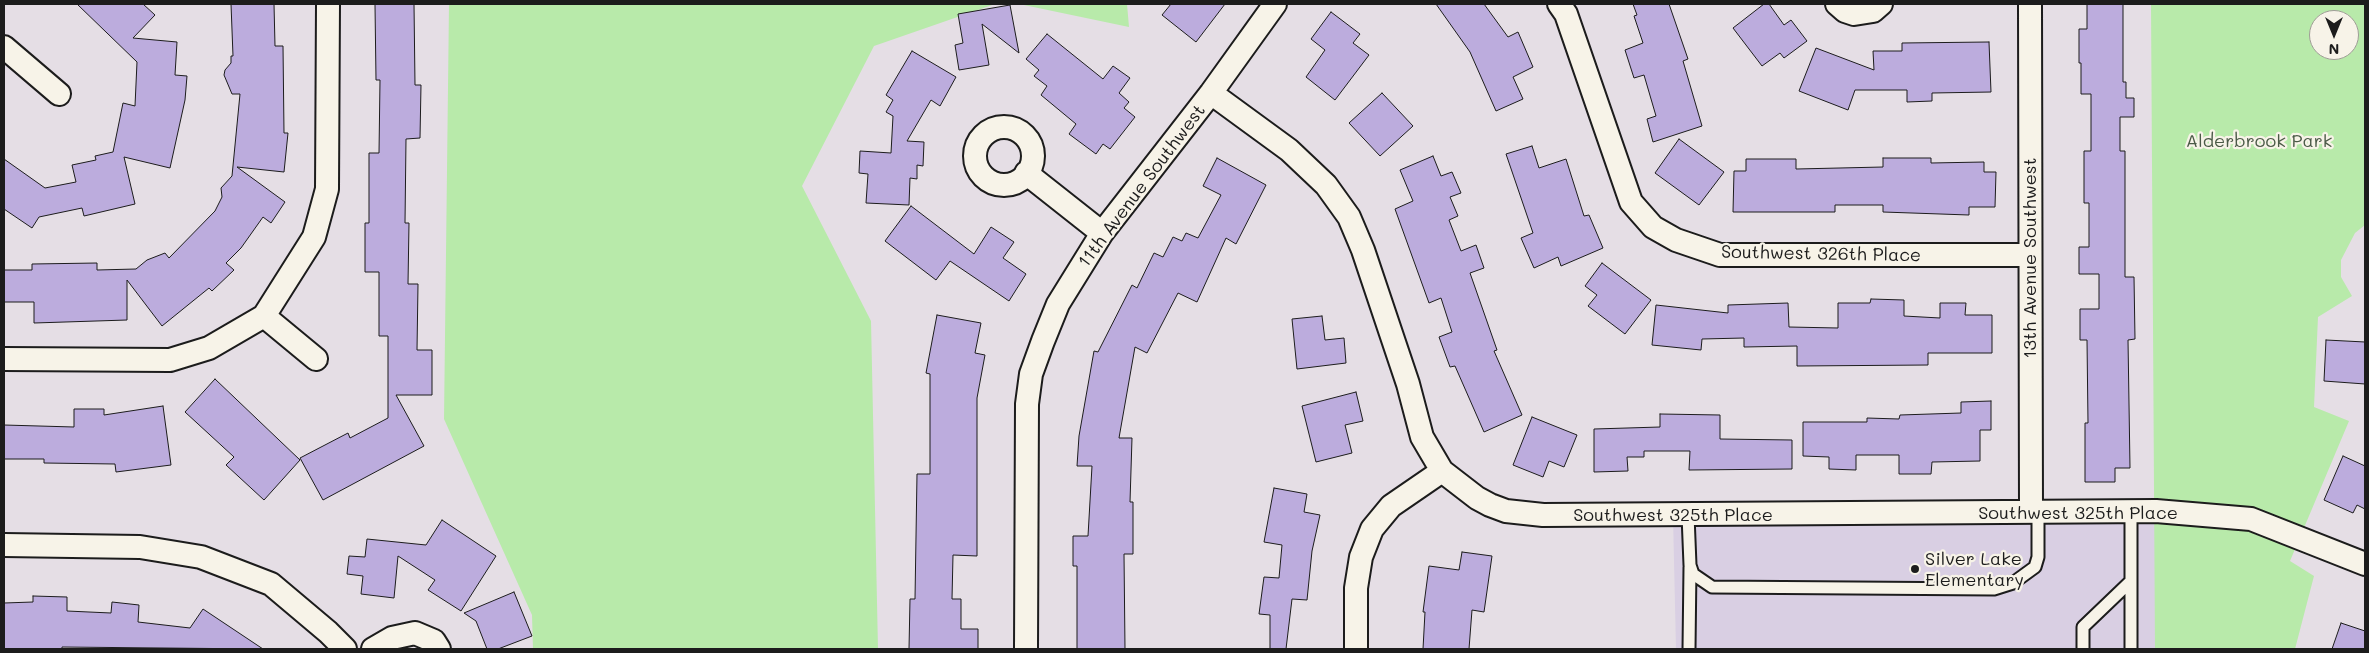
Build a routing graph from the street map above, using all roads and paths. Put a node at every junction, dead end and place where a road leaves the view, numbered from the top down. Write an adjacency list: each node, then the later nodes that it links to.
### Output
1 (328, 4): 13 (street)
2 (1274, 4): 8 (street, 11th Avenue Southwest)
3 (1560, 4): 12 (street, Southwest 326th Place)
4 (1837, 4): 5 (street)
5 (1881, 4)
6 (2030, 4): 12 (street, 13th Avenue Southwest)
7 (4, 47): 9 (street)
8 (1211, 93): 11 (street, 11th Avenue Southwest); 16 (street, Southwest 325th Place)
9 (59, 94)
10 (1026, 173): 11 (street)
11 (1102, 233): 27 (street, 11th Avenue Southwest)
12 (2029, 255): 18 (street, 13th Avenue Southwest)
13 (264, 316): 14 (street); 15 (street)
14 (4, 359)
15 (316, 359)
16 (1442, 471): 19 (street, Southwest 325th Place); 28 (street)
17 (2131, 511): 18 (street, Southwest 325th Place); 21 (street, Southwest 325th Place); 23 (lane)
18 (2035, 512): 19 (street, Southwest 325th Place); 22 (lane)
19 (1688, 515): 22 (lane)
20 (4, 546): 24 (street)
21 (2365, 564)
22 (1690, 565): 29 (lane)
23 (2131, 581): 30 (lane); 31 (lane)
24 (345, 649)
25 (373, 649): 26 (street)
26 (439, 649)
27 (1026, 649)
28 (1356, 649)
29 (1689, 649)
30 (2083, 649)
31 (2131, 649)

